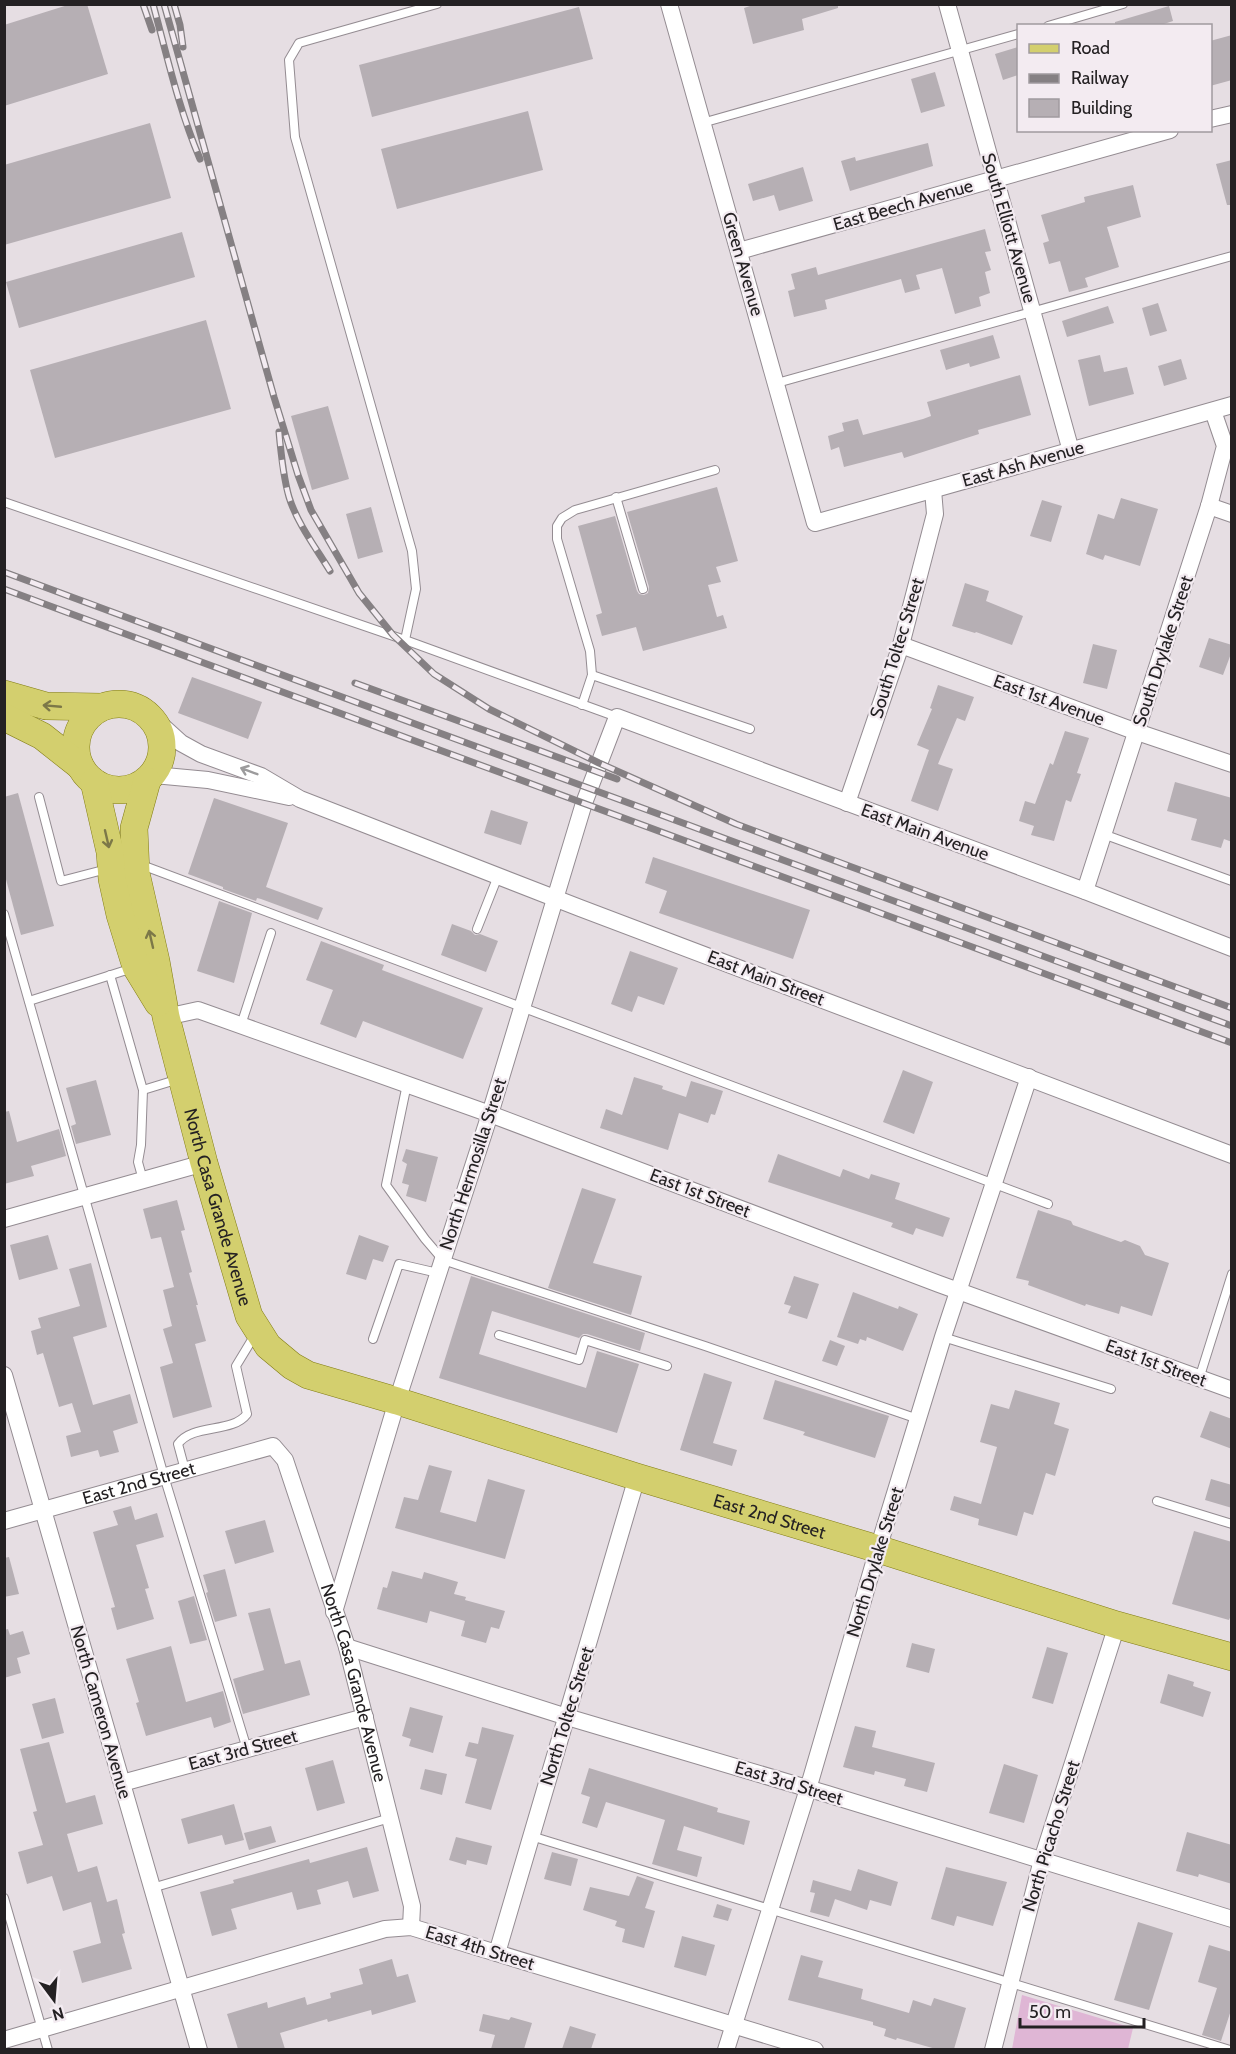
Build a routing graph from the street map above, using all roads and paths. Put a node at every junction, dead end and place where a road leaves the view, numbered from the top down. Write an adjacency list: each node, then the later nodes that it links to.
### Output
1 (436, 4): 28 (lane)
2 (669, 4): 10 (street, Green Avenue)
3 (946, 4): 7 (street, South Elliott Avenue)
4 (1123, 4): 5 (lane)
5 (1055, 24)
6 (1017, 34): 7 (lane)
7 (959, 51): 10 (lane); 12 (street, South Elliott Avenue)
8 (1232, 114): 9 (street)
9 (1212, 119)
10 (702, 123): 13 (street, Green Avenue)
11 (1163, 132): 12 (street, East Beech Avenue)
12 (995, 179): 13 (street, East Beech Avenue); 15 (street, South Elliott Avenue)
13 (739, 251): 16 (street, Green Avenue)
14 (1232, 256): 15 (lane)
15 (1032, 312): 16 (lane); 19 (street, South Elliott Avenue)
16 (777, 383): 26 (street, Green Avenue)
17 (1232, 405): 18 (street, East Ash Avenue)
18 (1213, 411): 19 (street, East Ash Avenue); 24 (street, South Drylake Street)
19 (1071, 451): 21 (street, East Ash Avenue)
20 (715, 470): 22 (lane)
21 (933, 490): 26 (street, East Ash Avenue); 29 (street, South Toltec Street)
22 (616, 497): 27 (lane); 30 (lane)
23 (4, 502): 28 (lane)
24 (1209, 506): 25 (street); 38 (street, South Drylake Street)
25 (1232, 514)
26 (815, 524)
27 (643, 589)
28 (405, 640): 32 (lane)
29 (901, 645): 38 (street, East 1st Avenue); 44 (street, South Toltec Street)
30 (592, 675): 32 (lane); 37 (lane)
31 (4, 694): 33 (main road, one-way to 31)
32 (582, 705): 36 (lane)
33 (102, 707): 34 (main road); 40 (main road)
34 (149, 714): 41 (main road); 43 (street, East Main Street, one-way to 34)
35 (4, 717): 40 (main road)
36 (617, 717): 44 (street, East Main Avenue); 50 (street, North Hermosilla Street)
37 (750, 729)
38 (1137, 732): 39 (street, East 1st Avenue); 45 (street, South Drylake Street)
39 (1232, 764)
40 (87, 774): 41 (main road); 46 (main road, North Casa Grande Avenue, one-way to 46)
41 (150, 778): 43 (street, East Main Street); 46 (main road, North Casa Grande Avenue)
42 (39, 797): 46 (lane)
43 (300, 799): 47 (street, East Main Street)
44 (847, 803): 49 (street, East Main Avenue)
45 (1103, 834): 48 (lane); 49 (street, South Drylake Street)
46 (123, 866): 55 (main road, North Casa Grande Avenue); 58 (lane); 59 (main road, North Casa Grande Avenue, one-way to 46)
47 (498, 876): 50 (street, East Main Street); 52 (lane)
48 (1232, 881)
49 (1085, 891): 54 (street, East Main Avenue)
50 (556, 899): 58 (street, North Hermosilla Street); 61 (street, East Main Street)
51 (4, 914): 57 (lane)
52 (477, 929)
53 (271, 933): 60 (lane)
54 (1232, 948)
55 (136, 967): 56 (lane); 59 (main road, North Casa Grande Avenue)
56 (110, 975): 57 (lane); 64 (lane)
57 (29, 1001): 70 (lane)
58 (522, 1008): 65 (street, North Hermosilla Street); 69 (lane)
59 (166, 1017): 60 (street, East 1st Street); 62 (main road, North Casa Grande Avenue)
60 (241, 1025): 63 (street, East 1st Street)
61 (1029, 1077): 66 (street, East Main Street); 69 (street, North Drylake Street)
62 (182, 1078): 64 (lane); 67 (main road, North Casa Grande Avenue)
63 (407, 1084): 65 (street, East 1st Street); 73 (lane)
64 (143, 1090): 68 (lane)
65 (490, 1114): 73 (street, North Hermosilla Street); 75 (street, East 1st Street)
66 (1232, 1155)
67 (204, 1163): 68 (street); 76 (main road, North Casa Grande Avenue)
68 (143, 1180): 70 (street)
69 (994, 1184): 71 (lane); 75 (street, North Drylake Street)
70 (83, 1196): 72 (street); 90 (lane)
71 (1048, 1204)
72 (4, 1219)
73 (441, 1267): 79 (lane); 86 (street, North Hermosilla Street); 87 (lane)
74 (1232, 1274): 83 (lane)
75 (958, 1291): 78 (street, North Drylake Street); 83 (street, East 1st Street)
76 (258, 1330): 82 (main road, North Casa Grande Avenue); 89 (lane)
77 (499, 1335): 80 (lane)
78 (943, 1337): 84 (lane); 87 (street, North Drylake Street)
79 (373, 1340)
80 (668, 1366)
81 (4, 1375): 93 (street, North Cameron Avenue)
82 (308, 1375): 86 (main road, East 2nd Street)
83 (1199, 1378): 85 (street, East 1st Street)
84 (1111, 1389)
85 (1232, 1390)
86 (397, 1401): 91 (main road, East 2nd Street); 97 (street, North Hermosilla Street)
87 (918, 1419): 96 (street, North Drylake Street)
88 (273, 1446): 89 (street, East 2nd Street); 97 (street, North Casa Grande Avenue)
89 (184, 1470): 90 (street, East 2nd Street)
90 (164, 1476): 93 (street, East 2nd Street); 103 (lane)
91 (637, 1477): 96 (main road, East 2nd Street); 102 (street, North Toltec Street)
92 (1157, 1501): 95 (lane)
93 (43, 1510): 94 (street, East 2nd Street); 104 (street, North Cameron Avenue)
94 (4, 1521)
95 (1232, 1524)
96 (878, 1549): 98 (main road, East 2nd Street); 105 (street, North Drylake Street)
97 (334, 1612): 99 (street, North Casa Grande Avenue)
98 (1117, 1625): 100 (main road, East 2nd Street); 108 (street, North Picacho Street)
99 (347, 1647): 101 (street, North Casa Grande Avenue); 102 (street, East 3rd Street)
100 (1232, 1657)
101 (365, 1717): 103 (street, East 3rd Street); 106 (street, North Casa Grande Avenue)
102 (567, 1717): 105 (street, East 3rd Street); 107 (street, North Toltec Street)
103 (247, 1749): 104 (street, East 3rd Street)
104 (122, 1783): 109 (street, North Cameron Avenue)
105 (808, 1789): 108 (street, East 3rd Street); 111 (street, North Drylake Street)
106 (390, 1818): 109 (lane); 113 (street, North Casa Grande Avenue)
107 (531, 1836): 111 (lane); 114 (street, North Toltec Street)
108 (1042, 1860): 112 (street, East 3rd Street); 115 (street, North Picacho Street)
109 (152, 1888): 116 (street, North Cameron Avenue)
110 (4, 1898): 118 (lane)
111 (770, 1909): 115 (lane); 117 (street, North Drylake Street)
112 (1232, 1919)
113 (411, 1927): 114 (street, East 4th Street); 116 (street, East 4th Street)
114 (496, 1953): 117 (street, East 4th Street)
115 (1010, 1983): 124 (street, North Picacho Street); 125 (lane)
116 (181, 1989): 118 (street, East 4th Street); 121 (street, North Cameron Avenue)
117 (734, 2024): 122 (street, North Drylake Street); 123 (street, East 4th Street)
118 (42, 2029): 119 (street, East 4th Street); 120 (lane)
119 (4, 2040)
120 (48, 2049)
121 (199, 2049)
122 (726, 2049)
123 (815, 2049)
124 (993, 2049)
125 (1230, 2049)

